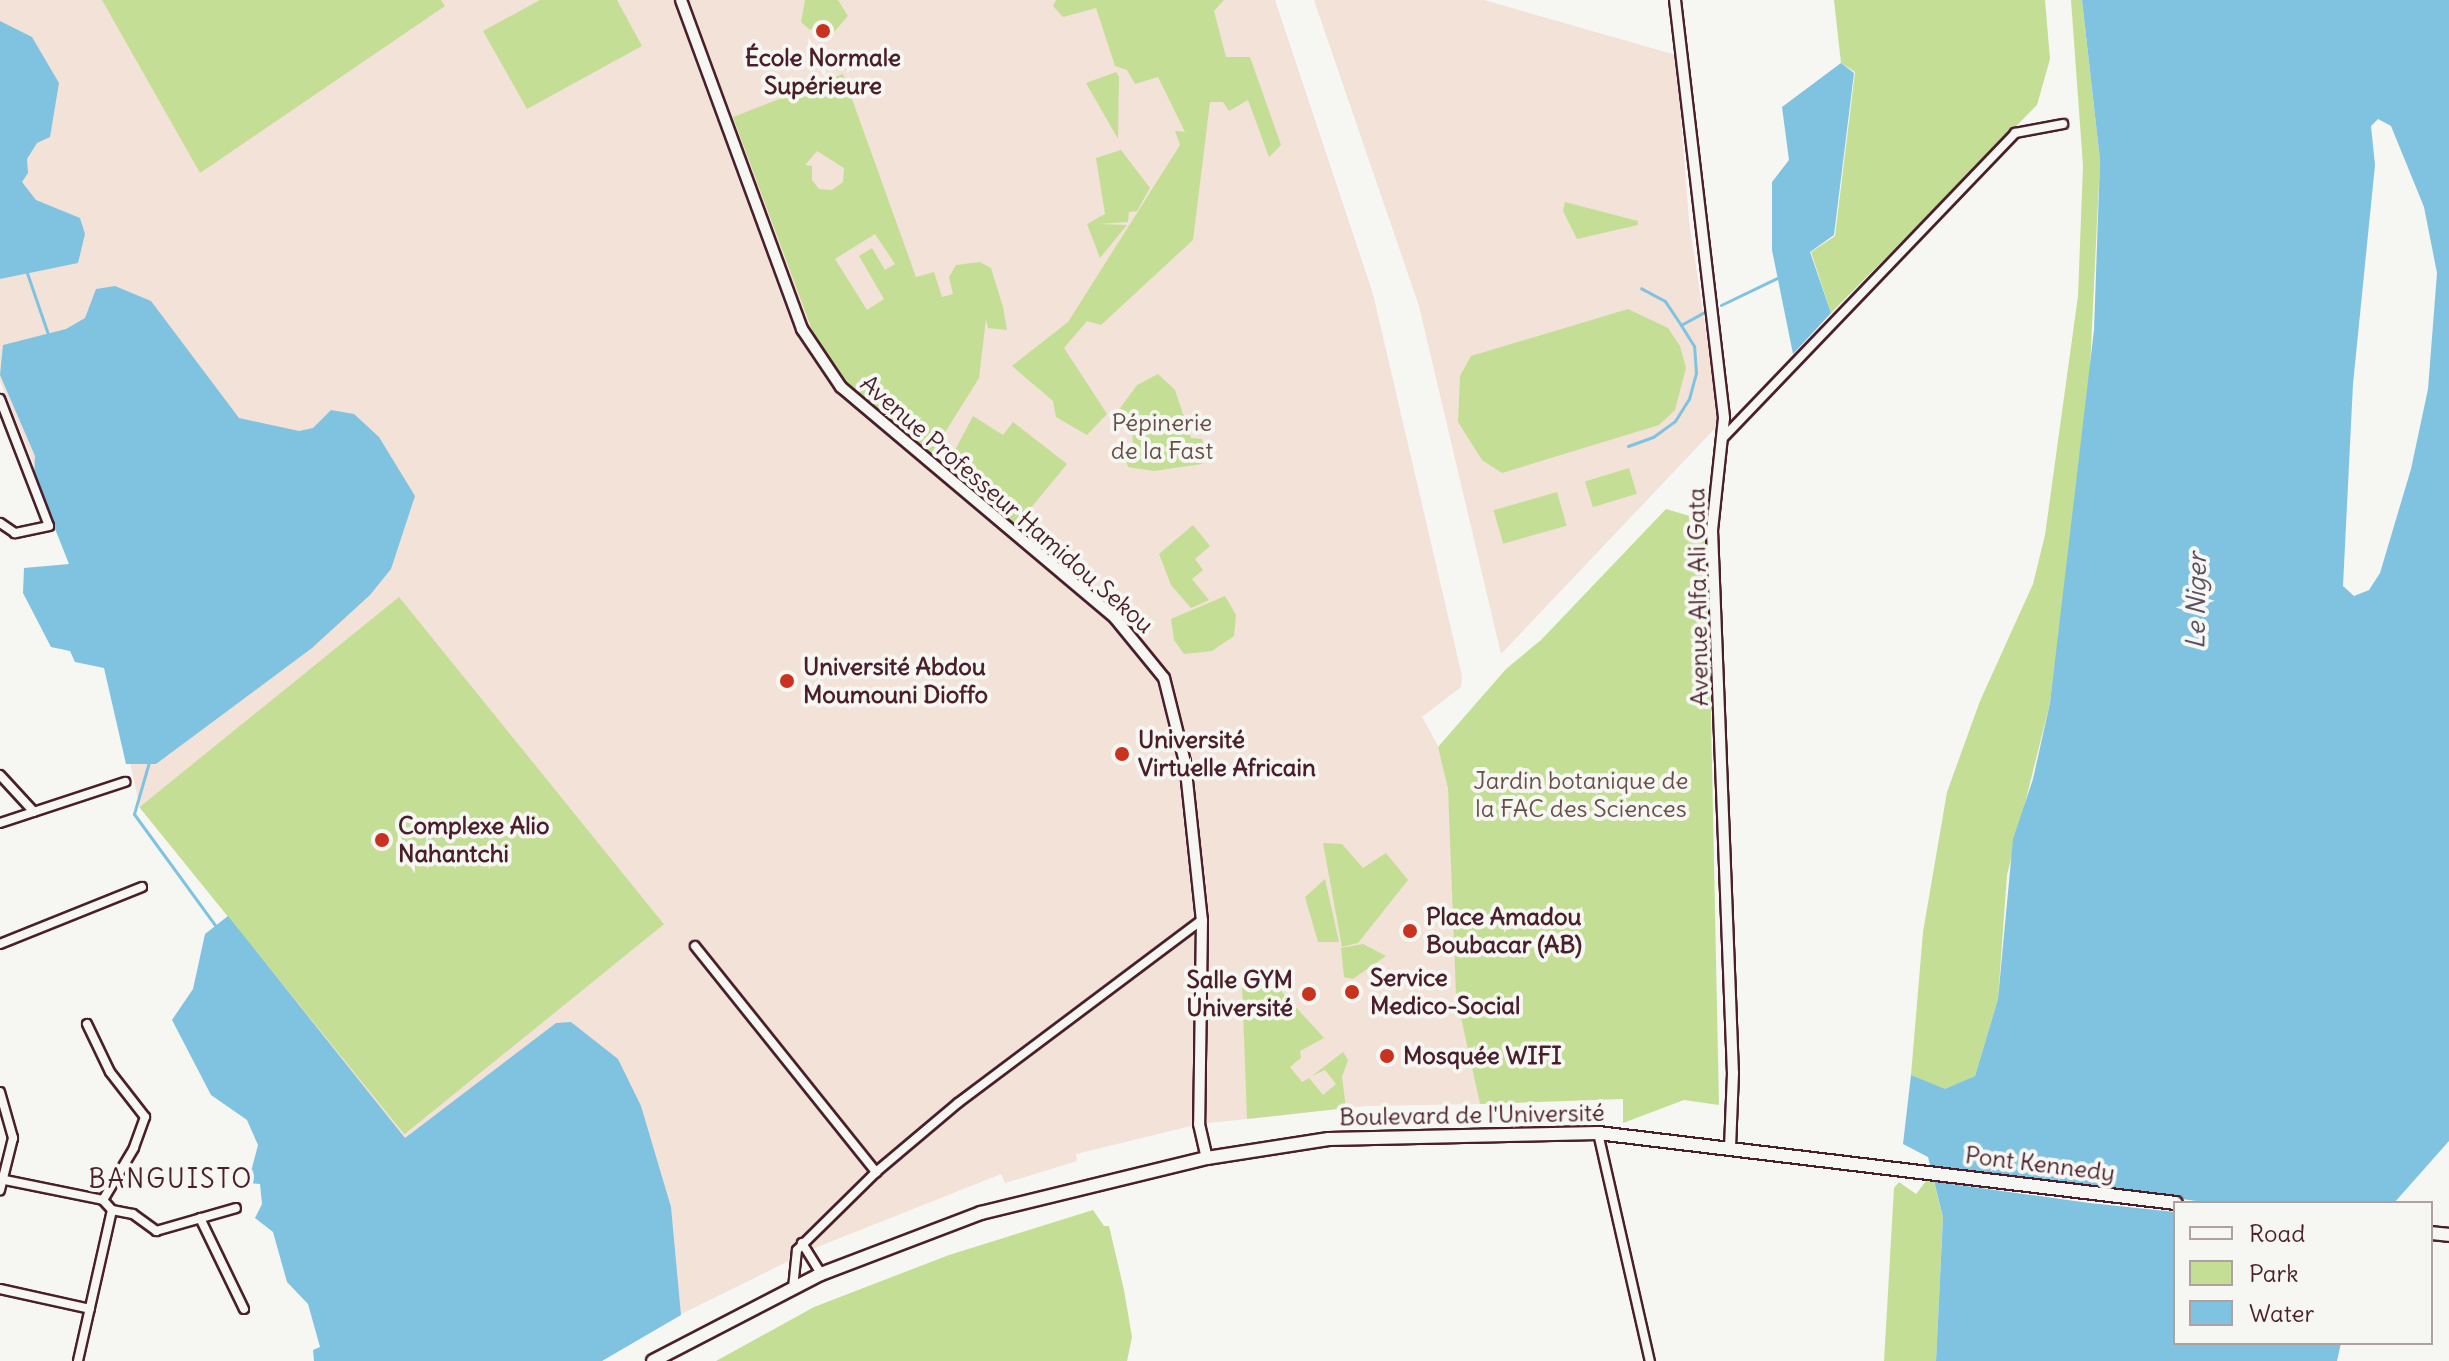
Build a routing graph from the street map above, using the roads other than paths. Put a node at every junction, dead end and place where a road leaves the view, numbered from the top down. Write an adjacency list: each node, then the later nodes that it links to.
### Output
1 (681, 0): 12 (street, Avenue Professeur Hamidou Sekou)
2 (1675, 0): 5 (street, Avenue Alfa Ali Gata)
3 (2063, 124): 5 (street)
4 (0, 399): 6 (street)
5 (1721, 439): 18 (street, Avenue Alfa Ali Gata)
6 (0, 523)
7 (0, 775): 9 (street)
8 (125, 782): 9 (street)
9 (34, 812): 10 (street)
10 (0, 823)
11 (142, 887): 13 (street)
12 (1202, 920): 19 (street, Avenue Professeur Hamidou Sekou); 21 (street)
13 (0, 944)
14 (695, 946): 21 (street)
15 (87, 1024): 24 (street)
16 (0, 1092): 22 (street)
17 (1598, 1133): 18 (main road, Boulevard de l'Université); 19 (main road, Boulevard de l'Université); 37 (street)
18 (1730, 1148): 20 (main road, Boulevard de l'Université)
19 (1207, 1158): 30 (main road, Boulevard de l'Université)
20 (1898, 1169): 25 (main road, Pont Kennedy)
21 (876, 1172): 29 (street)
22 (1, 1179): 23 (street); 24 (street)
23 (0, 1190)
24 (103, 1200): 27 (street)
25 (2173, 1203)
26 (236, 1208): 28 (street)
27 (112, 1212): 28 (street); 33 (street)
28 (200, 1218): 34 (street)
29 (802, 1243): 30 (street); 31 (street)
30 (821, 1274): 31 (main road, Boulevard de l'Université)
31 (793, 1288): 36 (main road, Boulevard de l'Université)
32 (0, 1289): 33 (street)
33 (90, 1309): 35 (street)
34 (244, 1309)
35 (78, 1361)
36 (653, 1361)
37 (1650, 1361)

